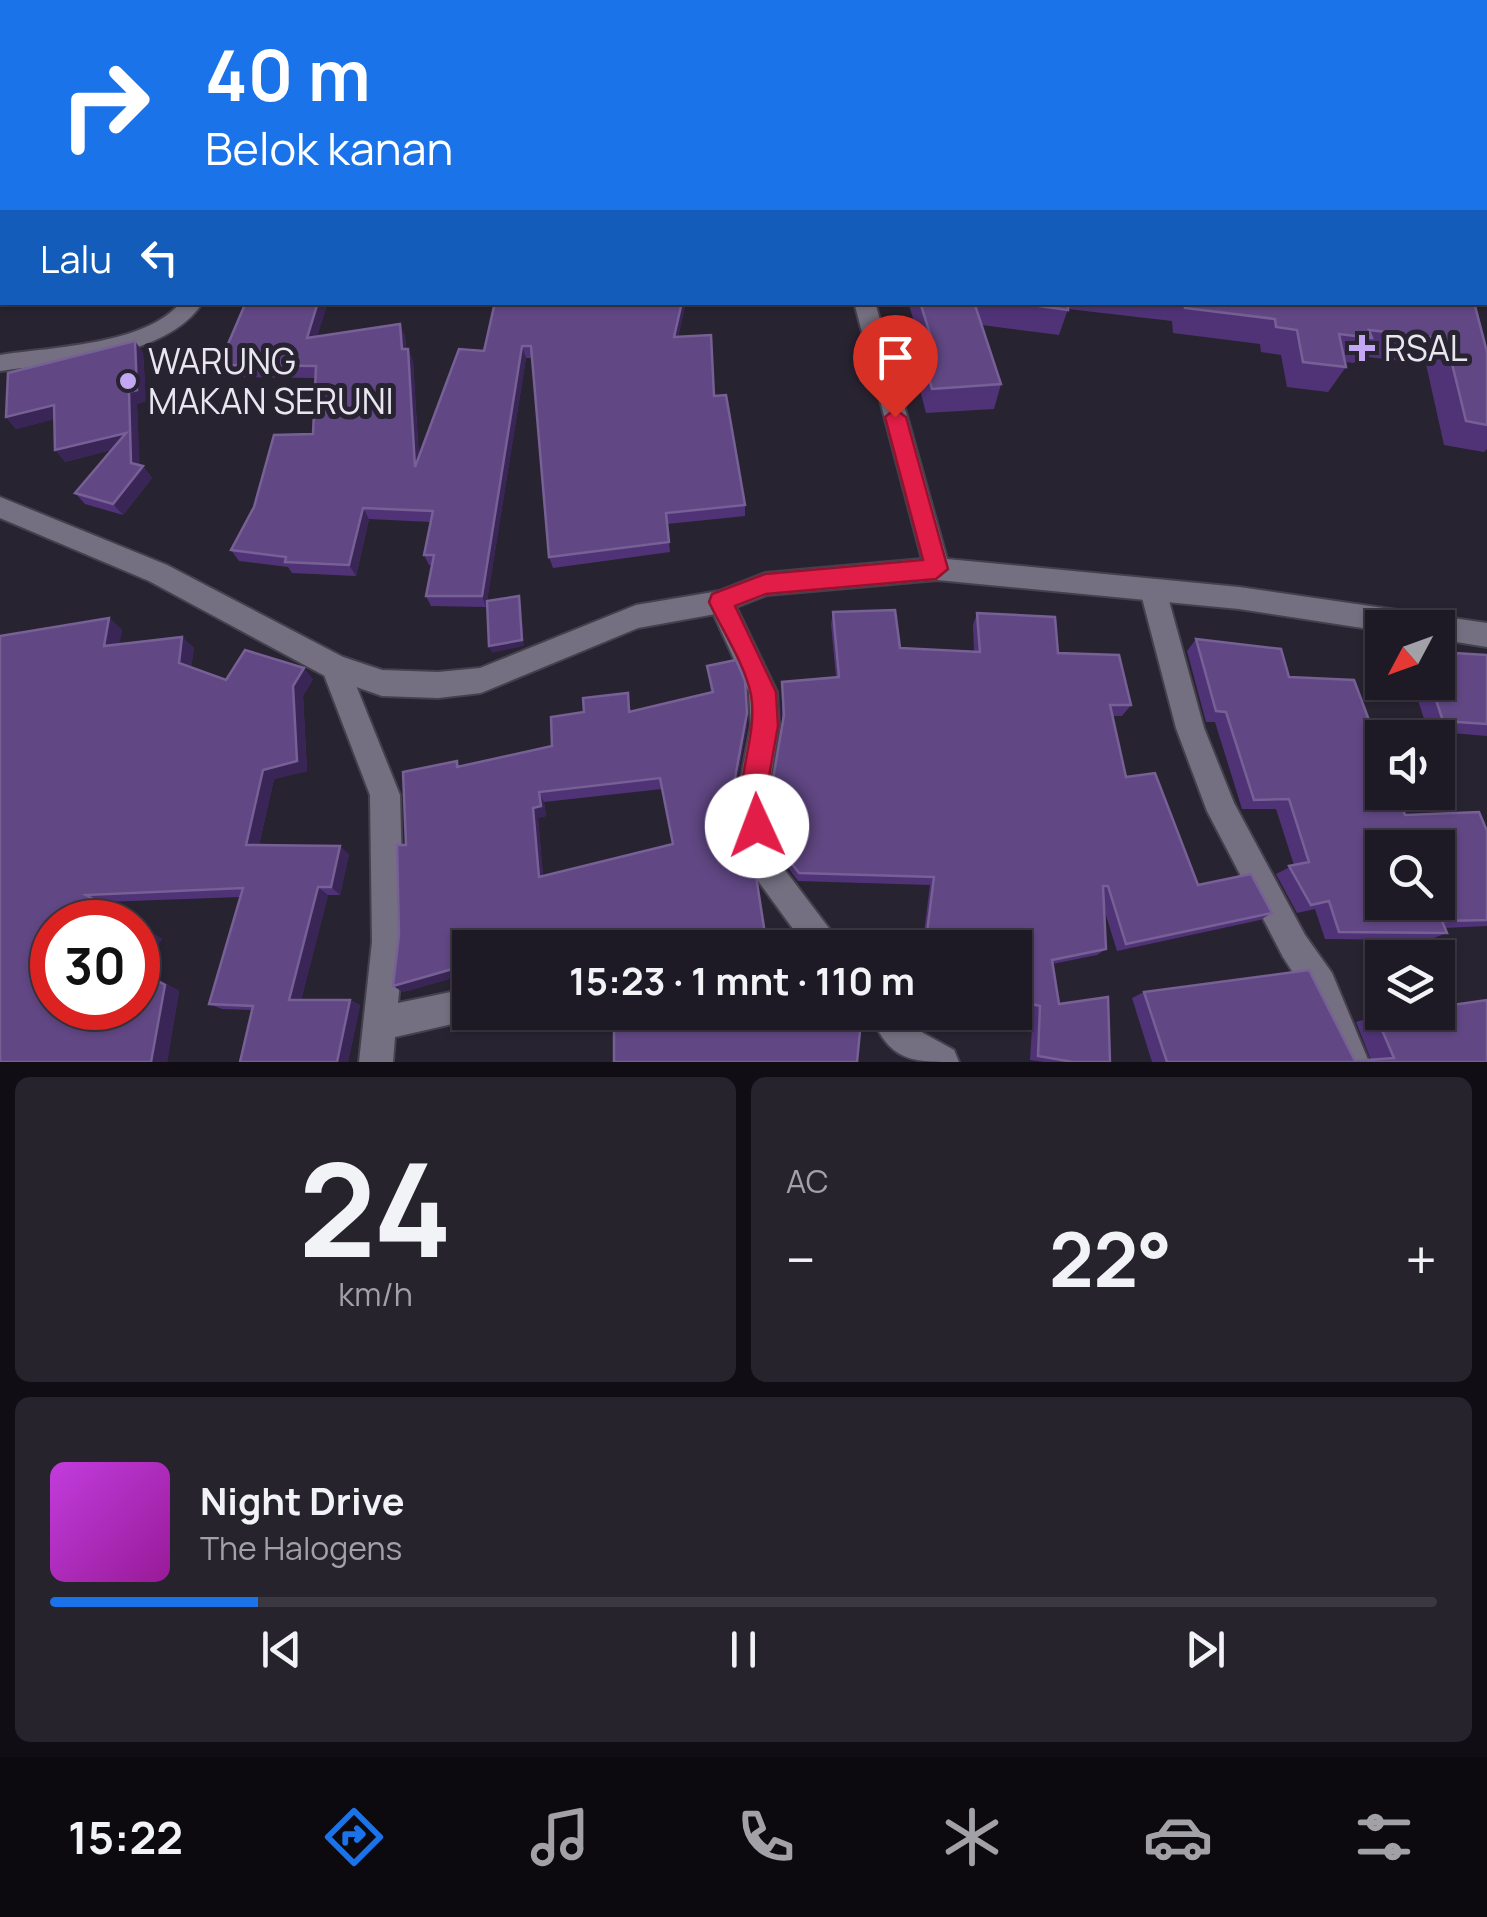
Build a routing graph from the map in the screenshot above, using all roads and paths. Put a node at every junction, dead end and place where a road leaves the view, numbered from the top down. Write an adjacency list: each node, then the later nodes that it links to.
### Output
1 (191, 305): 3 (street)
2 (865, 305): 5 (street)
3 (0, 363)
4 (0, 507): 9 (street)
5 (936, 569): 6 (street); 7 (street)
6 (1153, 590): 8 (street); 16 (street)
7 (721, 602): 9 (street); 10 (street)
8 (1487, 635)
9 (335, 668): 12 (street)
10 (814, 930)
11 (452, 1008): 12 (street)
12 (380, 1024): 14 (street)
13 (900, 1030): 15 (street)
14 (376, 1062)
15 (942, 1062)
16 (1352, 1062)

